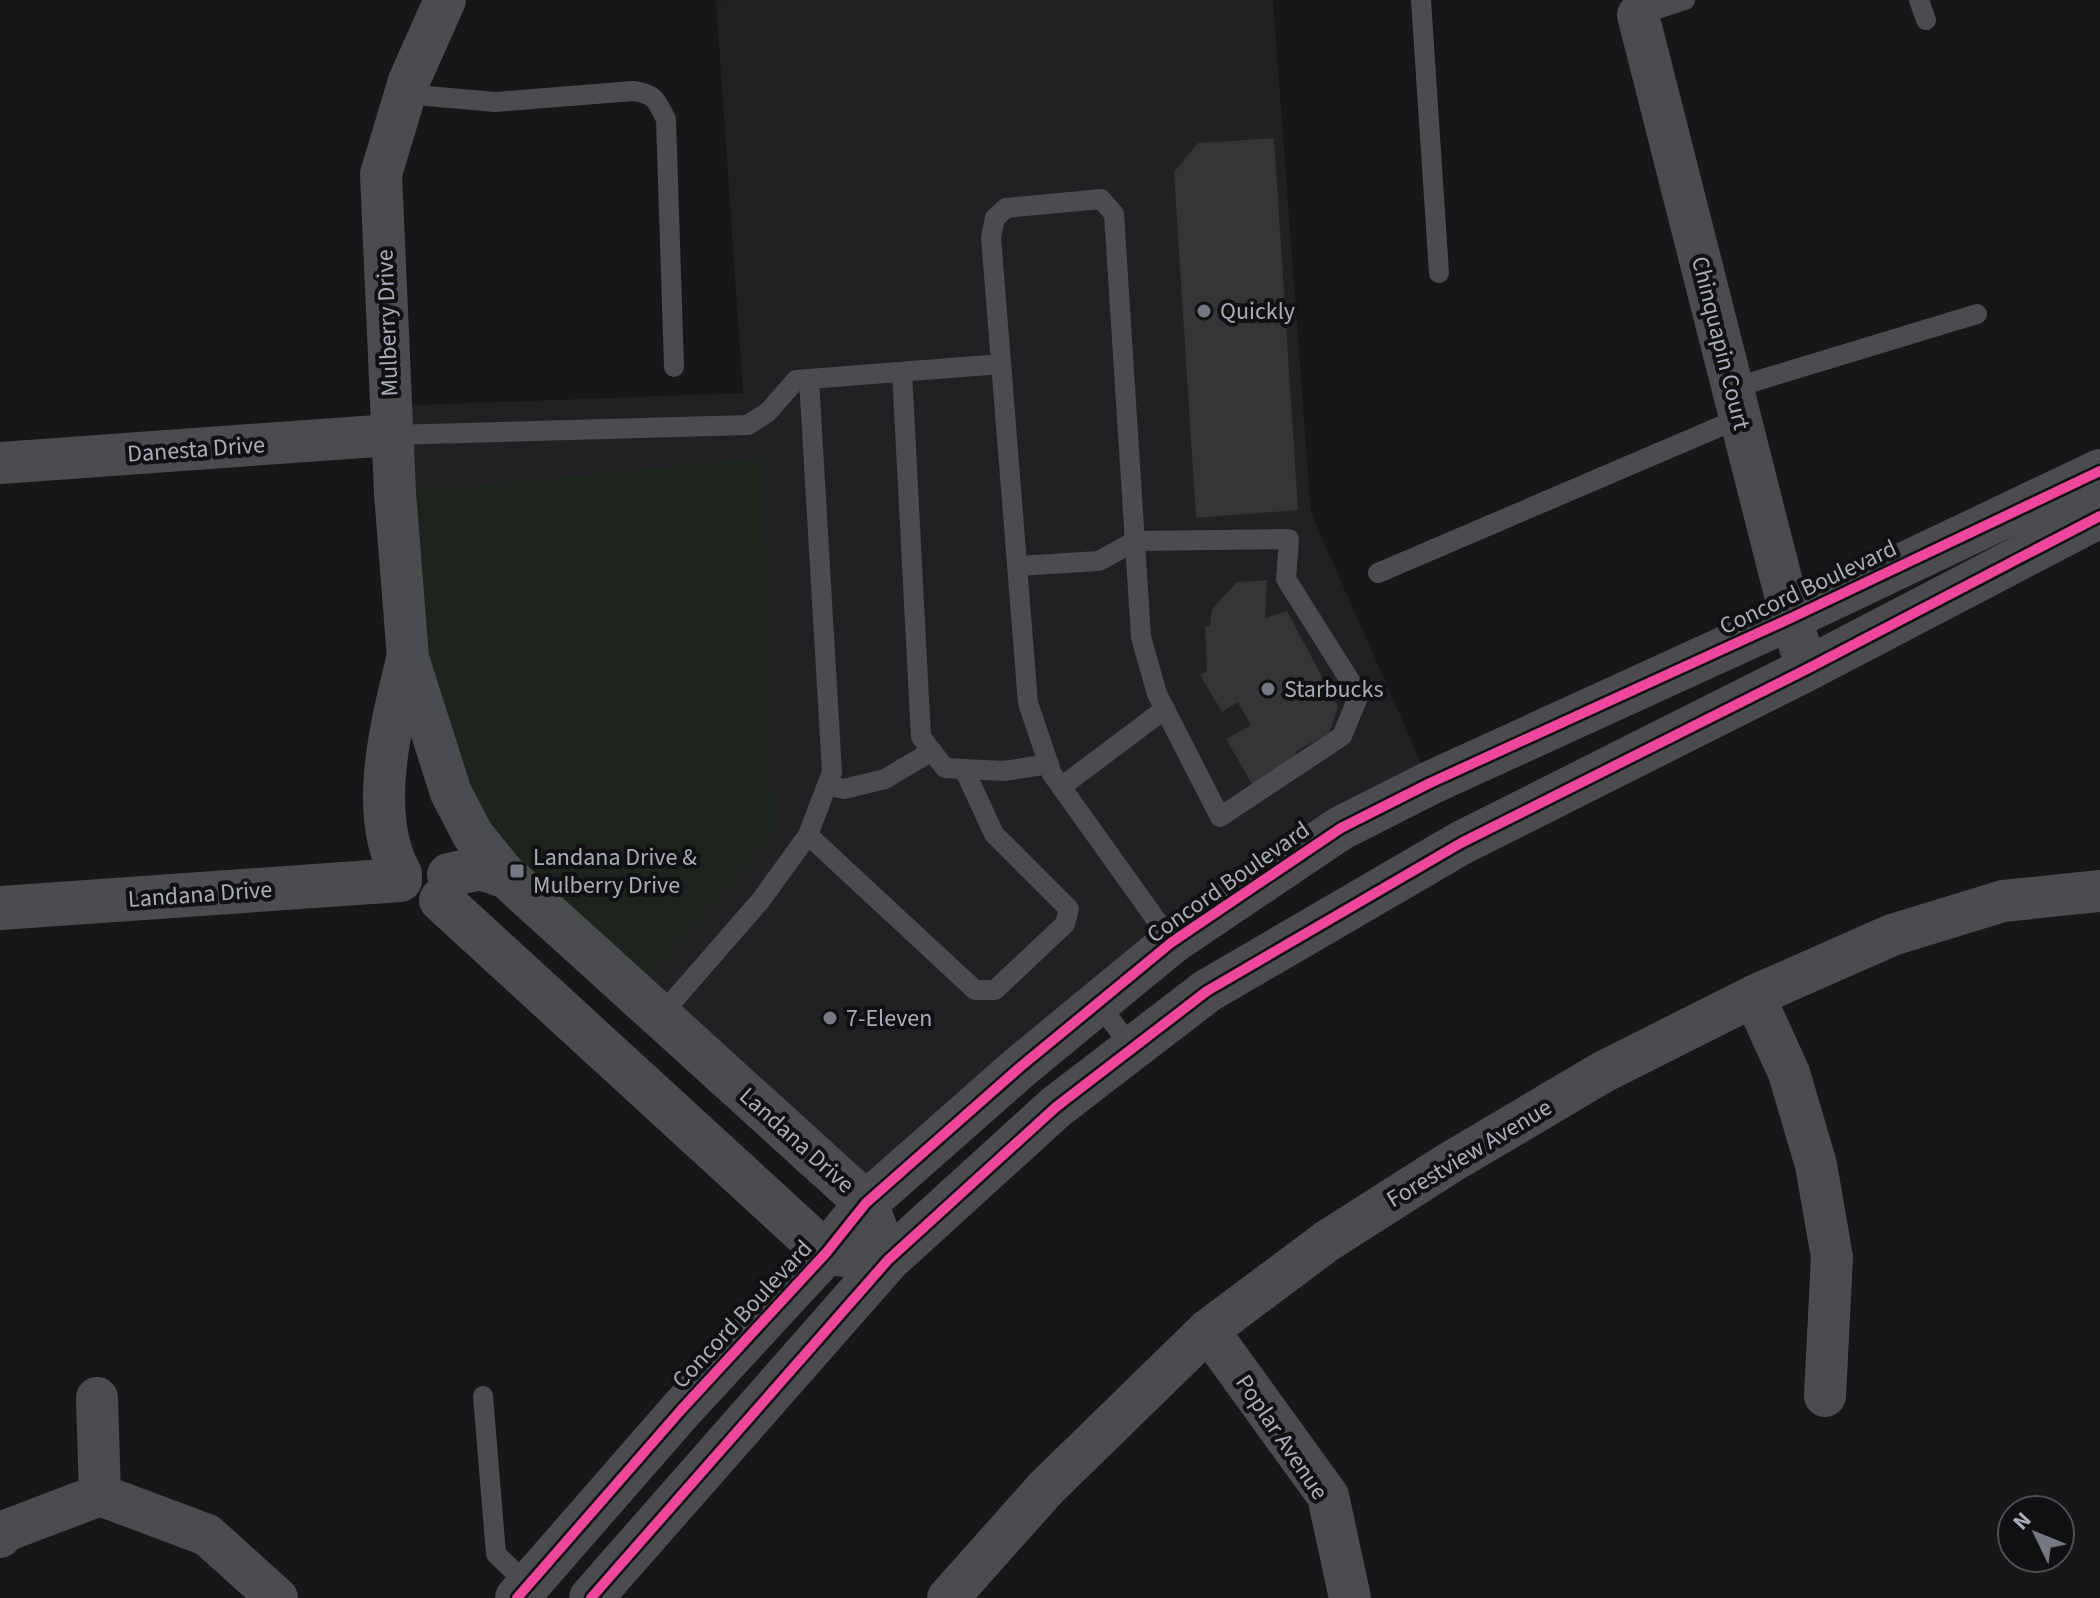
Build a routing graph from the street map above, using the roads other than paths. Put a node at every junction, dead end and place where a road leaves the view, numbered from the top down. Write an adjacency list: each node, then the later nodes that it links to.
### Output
1 (445, 0): 7 (street, Mulberry Drive)
2 (1421, 0): 8 (lane)
3 (1685, 0): 5 (lane)
4 (1919, 0): 6 (lane)
5 (1638, 15): 14 (street, Chinquapin Court)
6 (1926, 20)
7 (405, 94): 11 (lane); 15 (street, Mulberry Drive)
8 (1439, 273)
9 (1977, 314): 14 (lane)
10 (1001, 364): 12 (lane); 19 (lane); 20 (lane)
11 (674, 367)
12 (902, 372): 13 (lane); 26 (lane)
13 (809, 379): 15 (lane); 29 (lane)
14 (1736, 403): 21 (lane); 22 (street, Chinquapin Court)
15 (391, 435): 16 (street, Danesta Drive); 23 (street, Mulberry Drive)
16 (0, 463)
17 (2100, 471): 22 (street, Concord Boulevard)
18 (2100, 516): 24 (street)
19 (1135, 541): 20 (lane); 25 (lane); 25 (lane)
20 (1018, 566): 27 (lane)
21 (1378, 573)
22 (1791, 618): 24 (street, Chinquapin Court); 38 (street, Concord Boulevard)
23 (408, 658): 31 (street, Mulberry Drive); 33 (street, Mulberry Drive)
24 (1807, 669): 42 (street)
25 (1165, 709): 30 (lane)
26 (932, 751): 28 (lane); 29 (lane)
27 (1049, 764): 28 (lane); 30 (lane)
28 (964, 769): 32 (lane)
29 (827, 785): 32 (lane)
30 (1061, 787): 38 (lane)
31 (451, 793): 34 (street, Mulberry Drive); 35 (street, Mulberry Drive)
32 (808, 835): 41 (lane)
33 (401, 877): 35 (street); 37 (street, Landana Drive)
34 (507, 877): 35 (street); 41 (street, Landana Drive)
35 (445, 880): 44 (street)
36 (2100, 891): 39 (street, Forestview Avenue)
37 (0, 908)
38 (1172, 942): 40 (street, Concord Boulevard)
39 (1754, 996): 46 (street, Forestview Avenue); 48 (street)
40 (1098, 1003): 42 (lane); 43 (street, Concord Boulevard)
41 (660, 1016): 43 (street, Landana Drive)
42 (1132, 1048): 45 (street)
43 (866, 1203): 44 (street, Concord Boulevard); 45 (street, Landana Drive)
44 (826, 1253): 45 (street); 52 (street, Concord Boulevard)
45 (888, 1260): 54 (street)
46 (1208, 1330): 55 (street, Forestview Avenue); 56 (street, Poplar Avenue)
47 (483, 1396): 52 (lane)
48 (1825, 1396)
49 (97, 1398): 50 (street)
50 (100, 1495): 51 (street); 53 (street)
51 (0, 1537)
52 (522, 1592)
53 (277, 1598)
54 (591, 1598)
55 (948, 1598)
56 (1350, 1598)

